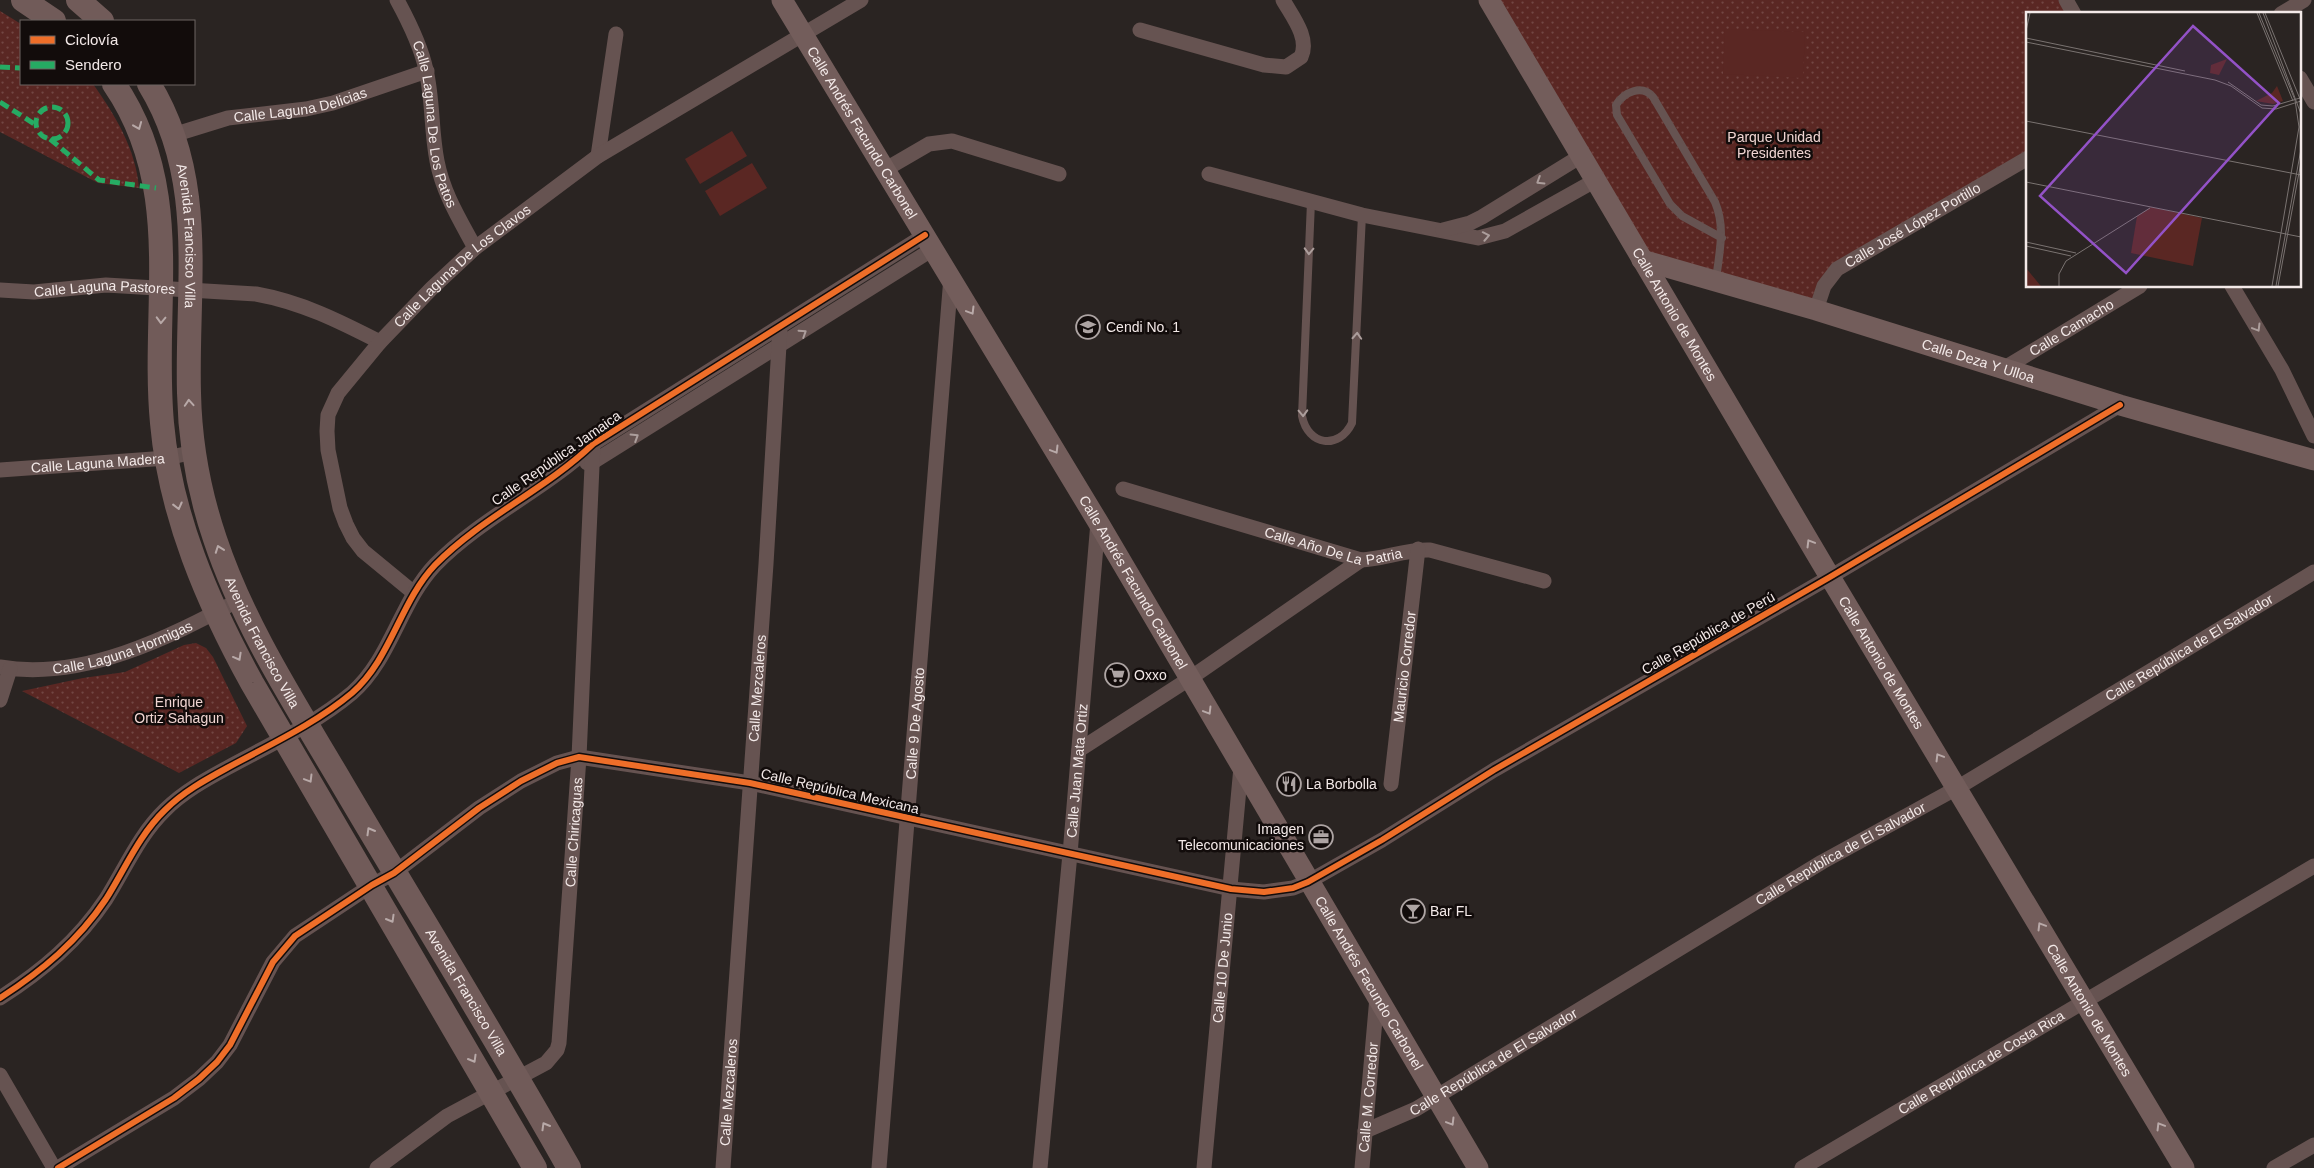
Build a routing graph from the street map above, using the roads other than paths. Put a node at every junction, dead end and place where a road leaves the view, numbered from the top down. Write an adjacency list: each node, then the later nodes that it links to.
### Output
1 (23, 0): 11 (main road)
2 (397, 0): 15 (street, Calle Laguna De Los Patos)
3 (782, 0): 14 (main road, Calle Andrés Facundo Carbonel)
4 (861, 0): 14 (street, Calle Laguna De Los Clavos)
5 (1283, 0): 12 (street)
6 (1490, 0): 22 (main road, Calle Antonio de Montes)
7 (2066, 0): 9 (street)
8 (2304, 0): 10 (street)
9 (2073, 12)
10 (2284, 12)
11 (53, 20)
12 (1140, 30)
13 (616, 34): 21 (street)
14 (803, 34): 21 (street, Calle Laguna De Los Clavos); 24 (main road, Calle Andrés Facundo Carbonel)
15 (427, 71): 20 (street, Calle Laguna Delicias); 33 (street, Calle Laguna De Los Patos)
16 (2302, 81): 19 (street)
17 (115, 85): 37 (main road, Avenida Francisco Villa, one-way to 37)
18 (150, 85): 20 (main road, Avenida Francisco Villa)
19 (2314, 102)
20 (173, 135): 41 (main road, Avenida Francisco Villa)
21 (598, 156): 33 (street, Calle Laguna De Los Clavos)
22 (1581, 156): 27 (main road, Calle Antonio de Montes); 30 (street, one-way to 30)
23 (2026, 159): 42 (street, Calle José López Portillo)
24 (886, 169): 25 (street); 32 (main road, Calle Andrés Facundo Carbonel)
25 (1059, 174)
26 (1208, 174): 28 (street)
27 (1596, 180): 30 (street, one-way to 27); 34 (main road, Calle Antonio de Montes)
28 (1311, 202): 29 (street); 29 (lane, one-way to 29)
29 (1362, 215): 30 (street)
30 (1438, 232)
31 (1722, 238): 31 (lane); 36 (lane)
32 (929, 242): 35 (main road, Calle Andrés Facundo Carbonel); 43 (street, Calle República Jamaica); 45 (street, Calle República Jamaica, one-way to 32)
33 (475, 248): 44 (street, Calle Laguna De Los Clavos)
34 (1642, 260): 36 (main road, Calle Deza Y Ulloa); 61 (main road, Calle Antonio de Montes, one-way to 34)
35 (951, 277): 57 (main road, Calle Andrés Facundo Carbonel, one-way to 57); 77 (street, Calle 9 De Agosto)
36 (1716, 280): 42 (main road, Calle Deza Y Ulloa)
37 (162, 288): 40 (street, Calle Laguna Pastores); 41 (street, Calle Laguna Pastores); 51 (main road, Avenida Francisco Villa, one-way to 51)
38 (2137, 288): 46 (street, Calle Camacho)
39 (2233, 288): 48 (street, one-way to 48)
40 (0, 290)
41 (192, 290): 44 (street, Calle Laguna Pastores); 50 (main road, Avenida Francisco Villa, one-way to 41)
42 (1816, 310): 46 (main road, Calle Deza Y Ulloa)
43 (780, 328): 45 (street, Calle Mezcaleros); 49 (street, Calle República Jamaica)
44 (380, 342): 63 (street, Calle Laguna De Los Clavos)
45 (779, 348): 53 (street, Calle República Jamaica, one-way to 45); 74 (street, Calle Mezcaleros)
46 (2003, 369): 47 (main road, Calle Deza Y Ulloa)
47 (2120, 405): 52 (main road, Calle Deza Y Ulloa); 61 (street, Calle República de Perú)
48 (2314, 436)
49 (593, 444): 53 (street, Calle Chiricaguas); 54 (street, Calle República Jamaica)
50 (194, 452): 51 (street, Calle Laguna Madera); 64 (main road, Avenida Francisco Villa, one-way to 50)
51 (167, 458): 55 (street, Calle Laguna Madera); 65 (main road, Avenida Francisco Villa, one-way to 65)
52 (2314, 460)
53 (593, 462): 54 (street, Calle República Jamaica); 72 (street, Calle Chiricaguas)
54 (570, 465): 63 (street, Calle República Jamaica)
55 (0, 470)
56 (1123, 489): 59 (street, Calle Año De La Patria)
57 (1098, 522): 67 (main road, Calle Andrés Facundo Carbonel); 71 (street, Calle Juan Mata Ortiz)
58 (1418, 549): 59 (street, Calle Año De La Patria); 62 (street, Calle Año De La Patria); 75 (street, Mauricio Corredor)
59 (1361, 560): 67 (street)
60 (2314, 572): 76 (street, Calle República de El Salvador)
61 (1830, 577): 76 (main road, Calle Antonio de Montes, one-way to 61); 81 (street, Calle República de Perú)
62 (1544, 581)
63 (414, 593): 69 (street, Calle República Jamaica)
64 (239, 600): 65 (street, Calle Laguna Hormigas); 69 (main road, Avenida Francisco Villa)
65 (216, 612): 66 (street, Calle Laguna Hormigas); 70 (main road, Avenida Francisco Villa, one-way to 70)
66 (5, 668): 68 (street)
67 (1189, 679): 71 (street); 73 (main road, Calle Andrés Facundo Carbonel, one-way to 73)
68 (0, 700)
69 (306, 724): 70 (street, Calle República Jamaica); 80 (main road, Avenida Francisco Villa, one-way to 69)
70 (284, 737): 82 (main road, Avenida Francisco Villa, one-way to 82); 85 (street, Calle República Jamaica)
71 (1079, 750): 78 (street, Calle Juan Mata Ortiz)
72 (579, 757): 74 (street, Calle República Mexicana); 80 (street, Calle República Mexicana); 88 (street, Calle Chiricaguas)
73 (1241, 767): 81 (main road, Calle Andrés Facundo Carbonel); 83 (street, Calle 10 De Junio)
74 (750, 783): 77 (street, Calle República Mexicana); 98 (street, Calle Mezcaleros)
75 (1391, 784)
76 (1957, 788): 86 (main road, Calle Antonio de Montes, one-way to 76); 90 (street, Calle República de El Salvador)
77 (907, 818): 78 (street, Calle República Mexicana); 99 (street, Calle 9 De Agosto)
78 (1070, 854): 83 (street, Calle República Mexicana); 100 (street, Calle Juan Mata Ortiz)
79 (2314, 866): 86 (street, Calle República de Costa Rica)
80 (394, 873): 82 (street, Calle República Mexicana); 88 (main road, Avenida Francisco Villa)
81 (1308, 882): 83 (street, Calle República Mexicana); 84 (main road, Calle Andrés Facundo Carbonel)
82 (372, 885): 89 (main road, Avenida Francisco Villa, one-way to 89); 94 (street, Calle República Mexicana)
83 (1231, 889): 101 (street, Calle 10 De Junio)
84 (1377, 997): 90 (main road, Calle Andrés Facundo Carbonel); 91 (street, Calle M. Corredor)
85 (0, 998)
86 (2086, 1001): 104 (street, Calle República de Costa Rica); 105 (main road, Calle Antonio de Montes, one-way to 86)
87 (0, 1075): 93 (street)
88 (517, 1078): 89 (street, Calle Chiricaguas); 97 (main road, Avenida Francisco Villa, one-way to 88)
89 (491, 1091): 95 (street, Calle Chiricaguas); 96 (main road, Avenida Francisco Villa)
90 (1436, 1097): 91 (street, Calle República de El Salvador); 103 (main road, Calle Andrés Facundo Carbonel, one-way to 103)
91 (1365, 1131): 102 (street, Calle M. Corredor)
92 (2314, 1145): 106 (street)
93 (54, 1168)
94 (58, 1168)
95 (377, 1168)
96 (535, 1168)
97 (569, 1168)
98 (723, 1168)
99 (879, 1168)
100 (1040, 1168)
101 (1204, 1168)
102 (1362, 1168)
103 (1478, 1168)
104 (1802, 1168)
105 (2184, 1168)
106 (2274, 1168)

